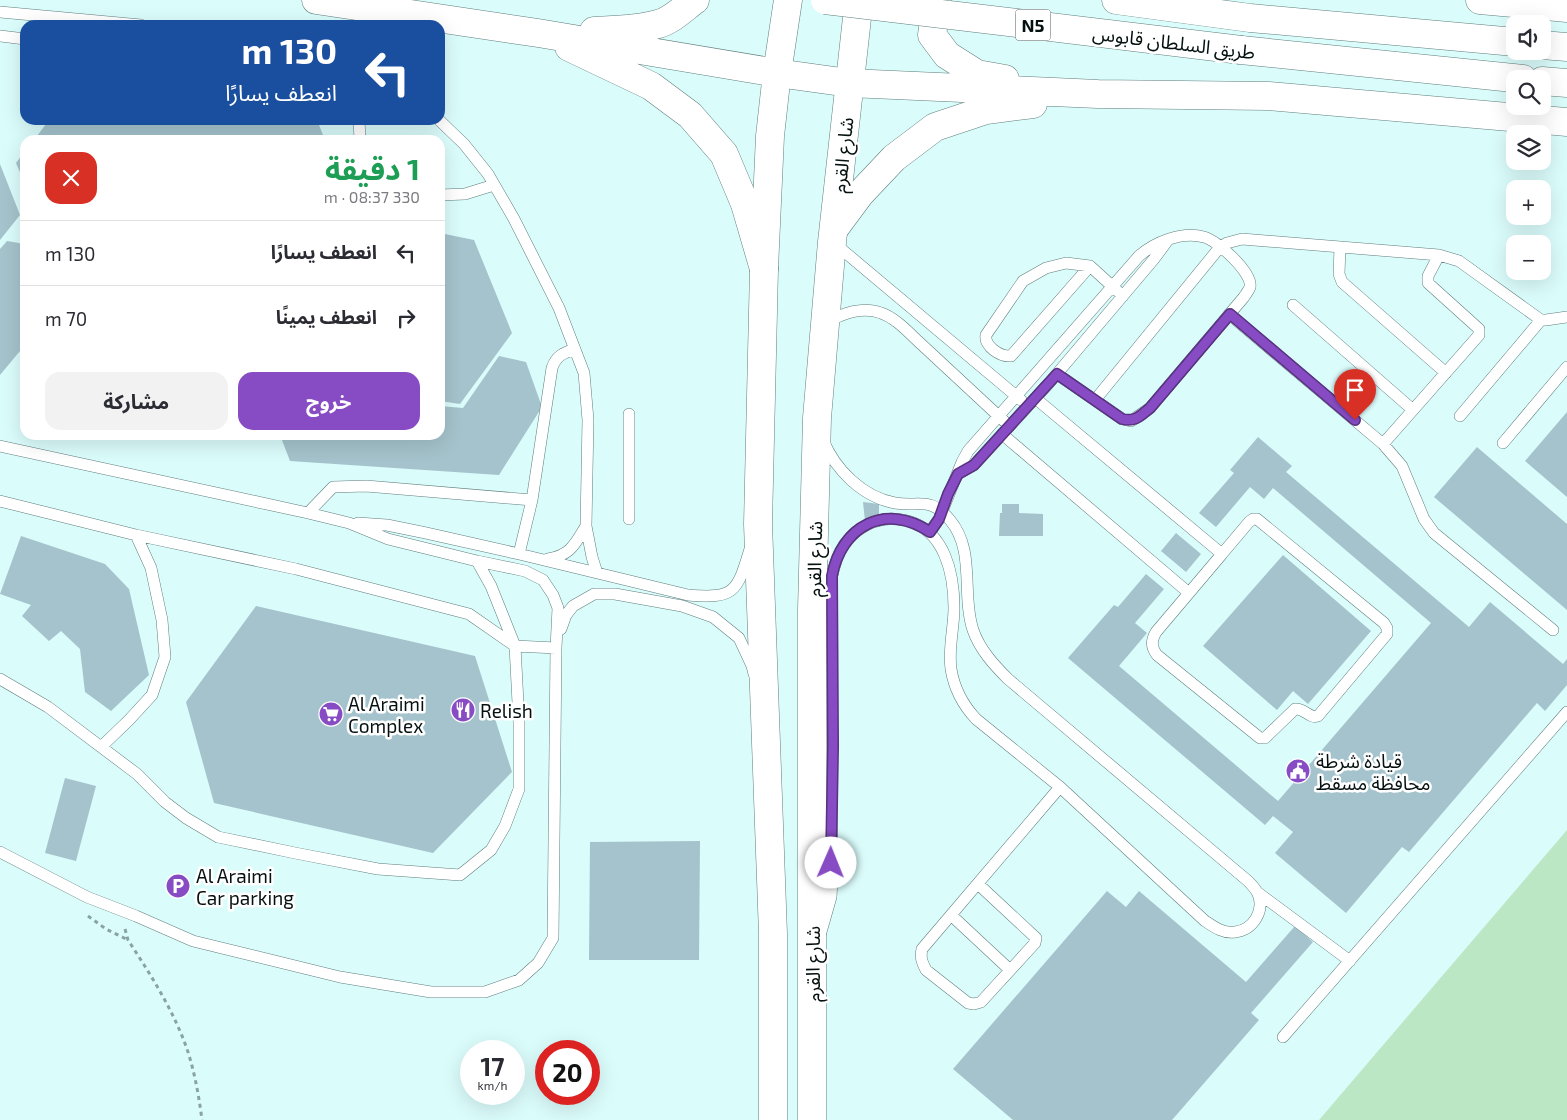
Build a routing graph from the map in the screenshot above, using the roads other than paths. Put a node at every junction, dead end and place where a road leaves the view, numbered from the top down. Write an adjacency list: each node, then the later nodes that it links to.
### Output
1 (316, 0): 12 (main road)
2 (695, 0): 12 (main road)
3 (788, 0): 18 (main road, شارع القرم)
4 (825, 0): 19 (main road, طريق السلطان قابوس / N5, bridge)
5 (859, 0): 21 (main road, شارع القرم)
6 (937, 0): 23 (main road)
7 (1116, 0): 15 (main road, طريق السلطان قابوس)
8 (1480, 0): 9 (main road)
9 (1567, 8)
10 (0, 12): 11 (lane)
11 (64, 20)
12 (538, 33): 18 (main road); 34 (main road)
13 (0, 36): 14 (lane)
14 (20, 38)
15 (1506, 41)
16 (1551, 46): 17 (main road)
17 (1567, 47)
18 (777, 73): 21 (main road); 34 (main road, شارع القرم)
19 (1506, 77)
20 (1551, 82): 22 (main road)
21 (850, 83): 23 (main road); 28 (main road, شارع القرم)
22 (1567, 83)
23 (1098, 94): 24 (main road); 28 (main road)
24 (1567, 122)
25 (444, 125): 26 (lane)
26 (494, 185): 27 (lane); 42 (lane)
27 (445, 195)
28 (833, 235): 41 (main road, شارع القرم); 46 (lane)
29 (1168, 240): 30 (lane); 35 (lane); 36 (lane)
30 (1220, 247): 31 (lane); 38 (lane); 47 (lane)
31 (1340, 247): 32 (lane); 44 (lane)
32 (1439, 255): 40 (lane); 44 (lane)
33 (1090, 266): 33 (lane); 35 (lane)
34 (764, 269): 65 (main road, شارع القرم)
35 (1112, 286): 36 (lane); 46 (lane)
36 (1123, 296): 45 (lane)
37 (1293, 305): 49 (lane)
38 (1230, 314): 47 (lane); 56 (lane)
39 (1567, 317): 40 (lane)
40 (1541, 320): 52 (lane)
41 (825, 324): 51 (lane); 53 (main road, شارع القرم)
42 (575, 350): 59 (lane); 66 (lane)
43 (1567, 367): 55 (lane)
44 (1446, 373): 49 (lane)
45 (1057, 374): 47 (lane); 48 (lane)
46 (1016, 395): 48 (lane); 51 (lane)
47 (1095, 400)
48 (1031, 402): 54 (lane); 70 (lane)
49 (1413, 410): 56 (lane)
50 (628, 414): 63 (lane)
51 (999, 416): 54 (lane); 58 (lane)
52 (1460, 416)
53 (817, 418): 61 (lane); 89 (main road, شارع القرم)
54 (1006, 430): 58 (lane); 74 (lane)
55 (1504, 443)
56 (1383, 444): 77 (lane)
57 (0, 445): 62 (lane)
58 (958, 474): 61 (lane)
59 (532, 500): 62 (lane); 69 (lane)
60 (0, 502): 68 (lane)
61 (942, 512): 67 (lane); 75 (lane)
62 (308, 513): 64 (lane)
63 (629, 519)
64 (349, 523): 69 (lane); 72 (lane)
65 (758, 524): 73 (lane); 83 (main road, شارع القرم)
66 (586, 526): 71 (lane); 73 (lane)
67 (930, 532): 76 (lane); 89 (lane)
68 (136, 536): 78 (lane); 82 (lane)
69 (519, 554): 71 (lane)
70 (1222, 554): 74 (lane); 74 (lane)
71 (543, 560): 73 (lane)
72 (477, 561): 78 (lane); 79 (lane)
73 (597, 573)
74 (1189, 593)
75 (969, 606): 76 (lane); 87 (lane)
76 (954, 608): 84 (lane)
77 (1553, 630)
78 (514, 646): 79 (lane); 82 (lane)
79 (556, 648): 83 (lane); 85 (lane)
80 (0, 678): 82 (lane)
81 (1567, 712): 90 (lane)
82 (101, 746)
83 (767, 758): 93 (main road, شارع القرم)
84 (1060, 787): 86 (lane); 87 (lane)
85 (0, 852)
86 (978, 884): 88 (lane); 91 (lane)
87 (1258, 892): 90 (lane)
88 (952, 915): 91 (lane); 91 (lane)
89 (812, 951): 94 (main road, شارع القرم)
90 (1350, 961): 92 (lane)
91 (1010, 970)
92 (1283, 1037)
93 (773, 1109)
94 (812, 1120)

